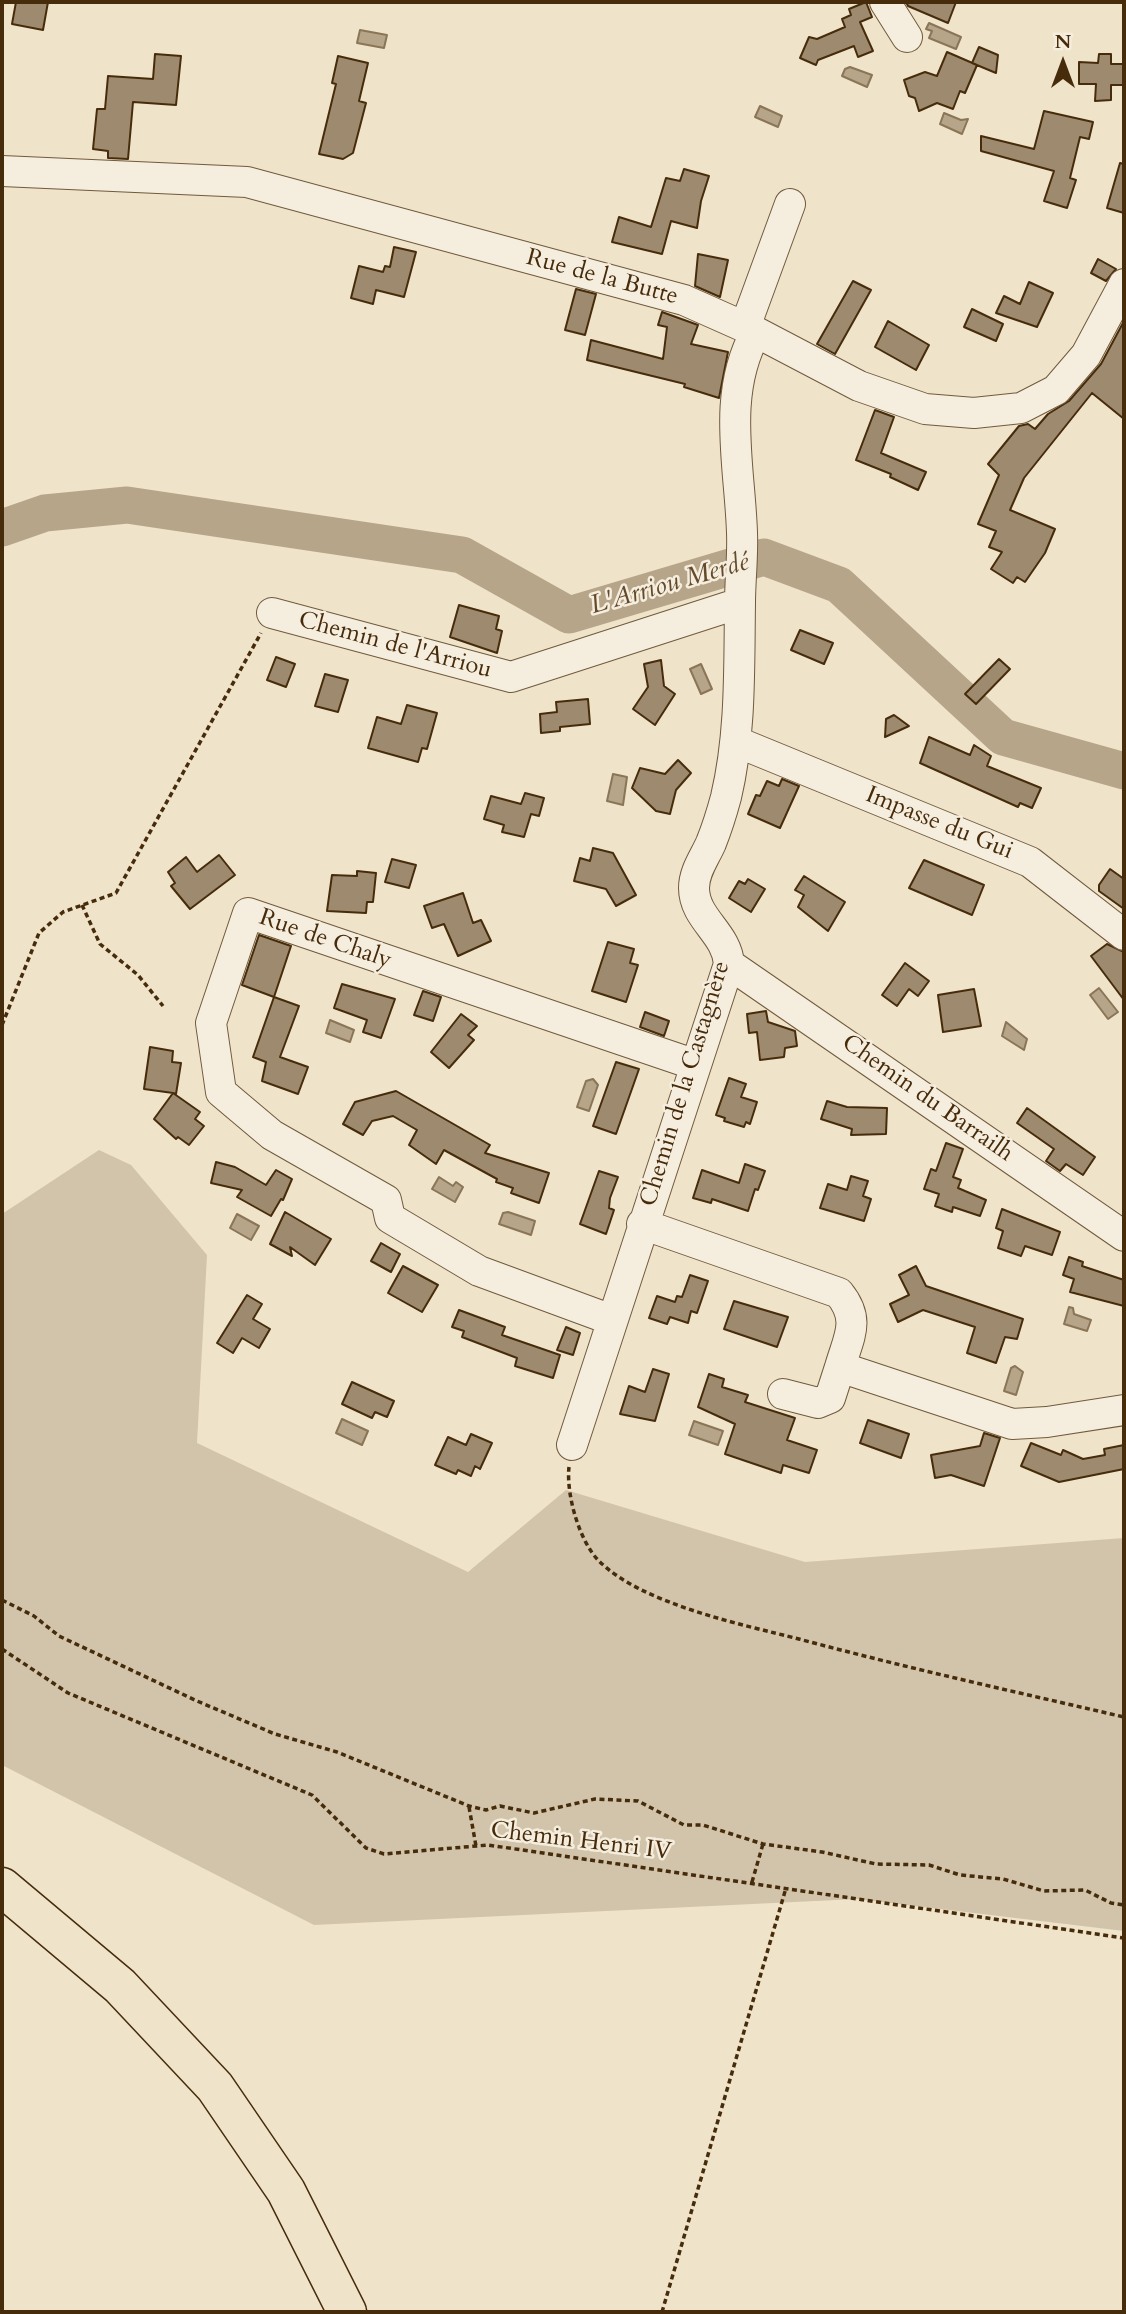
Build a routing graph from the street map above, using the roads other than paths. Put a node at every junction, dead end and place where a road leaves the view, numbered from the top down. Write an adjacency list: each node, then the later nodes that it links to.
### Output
1 (885, 2): 2 (street)
2 (907, 37)
3 (2, 171): 6 (street, Rue de la Butte)
4 (790, 204): 6 (street)
5 (1124, 284): 6 (street, Rue de la Butte)
6 (750, 329): 7 (street)
7 (740, 599): 8 (street, Chemin de l'Arriou); 9 (street, Chemin de la Castagnère)
8 (272, 613)
9 (737, 741): 10 (street, Impasse du Gui); 11 (street, Chemin de la Castagnère)
10 (1124, 935)
11 (729, 964): 12 (street, Chemin de la Castagnère); 14 (street, Chemin du Barrailh)
12 (696, 1065): 13 (street, Chemin de la Castagnère); 15 (street, Rue de Chaly)
13 (642, 1224): 15 (street, Chemin de la Castagnère); 16 (street)
14 (1124, 1236)
15 (612, 1320): 19 (street, Chemin de la Castagnère)
16 (840, 1367): 17 (street); 18 (street)
17 (783, 1394)
18 (1124, 1410)
19 (572, 1445)
20 (2, 1887): 21 (main road)
21 (347, 2312)

